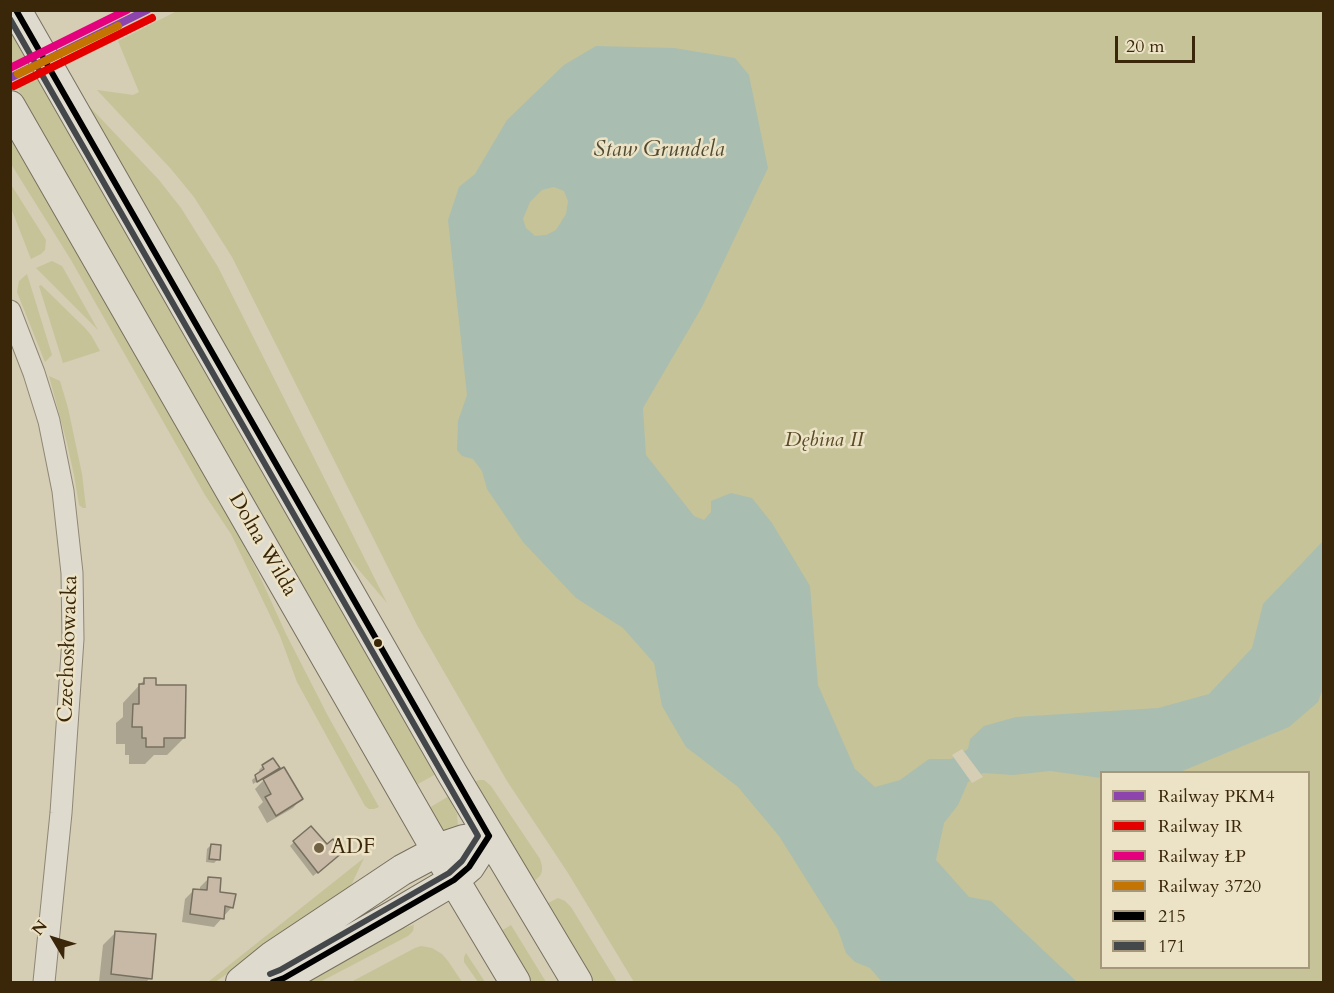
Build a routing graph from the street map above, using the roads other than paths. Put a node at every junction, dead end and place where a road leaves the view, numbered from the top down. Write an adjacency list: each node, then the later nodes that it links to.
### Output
1 (16, 10): 4 (main road)
2 (10, 106): 5 (main road, Dolna Wilda)
3 (12, 319): 7 (street, Czechosłowacka)
4 (489, 836): 5 (main road); 6 (main road); 11 (main road)
5 (437, 850): 6 (main road, Dolna Wilda); 8 (main road)
6 (454, 880): 9 (main road); 10 (main road, Dolna Wilda)
7 (44, 982)
8 (241, 982)
9 (273, 982)
10 (515, 982)
11 (577, 982)

